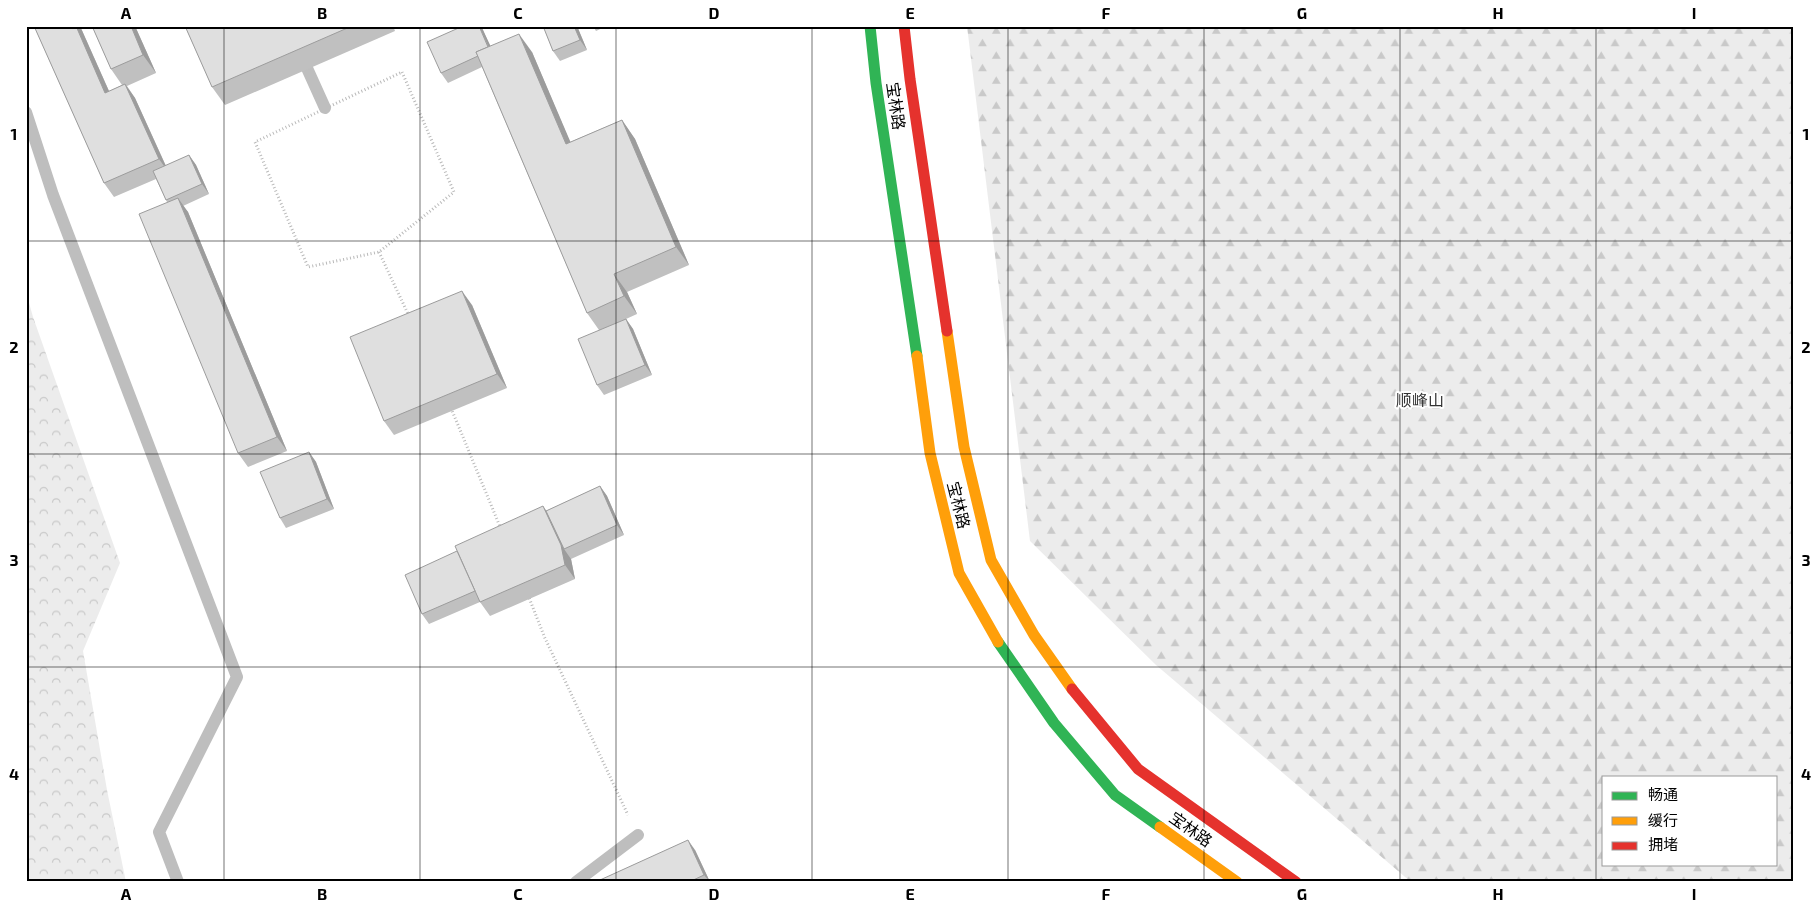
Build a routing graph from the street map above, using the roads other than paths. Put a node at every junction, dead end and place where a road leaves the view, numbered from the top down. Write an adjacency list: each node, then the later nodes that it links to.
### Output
1 (288, 26): 4 (lane)
2 (870, 26): 9 (main road, 宝林路)
3 (904, 26): 10 (main road)
4 (325, 108)
5 (26, 112): 7 (lane)
6 (638, 835): 8 (lane)
7 (178, 882)
8 (576, 882)
9 (1237, 882)
10 (1296, 882)

